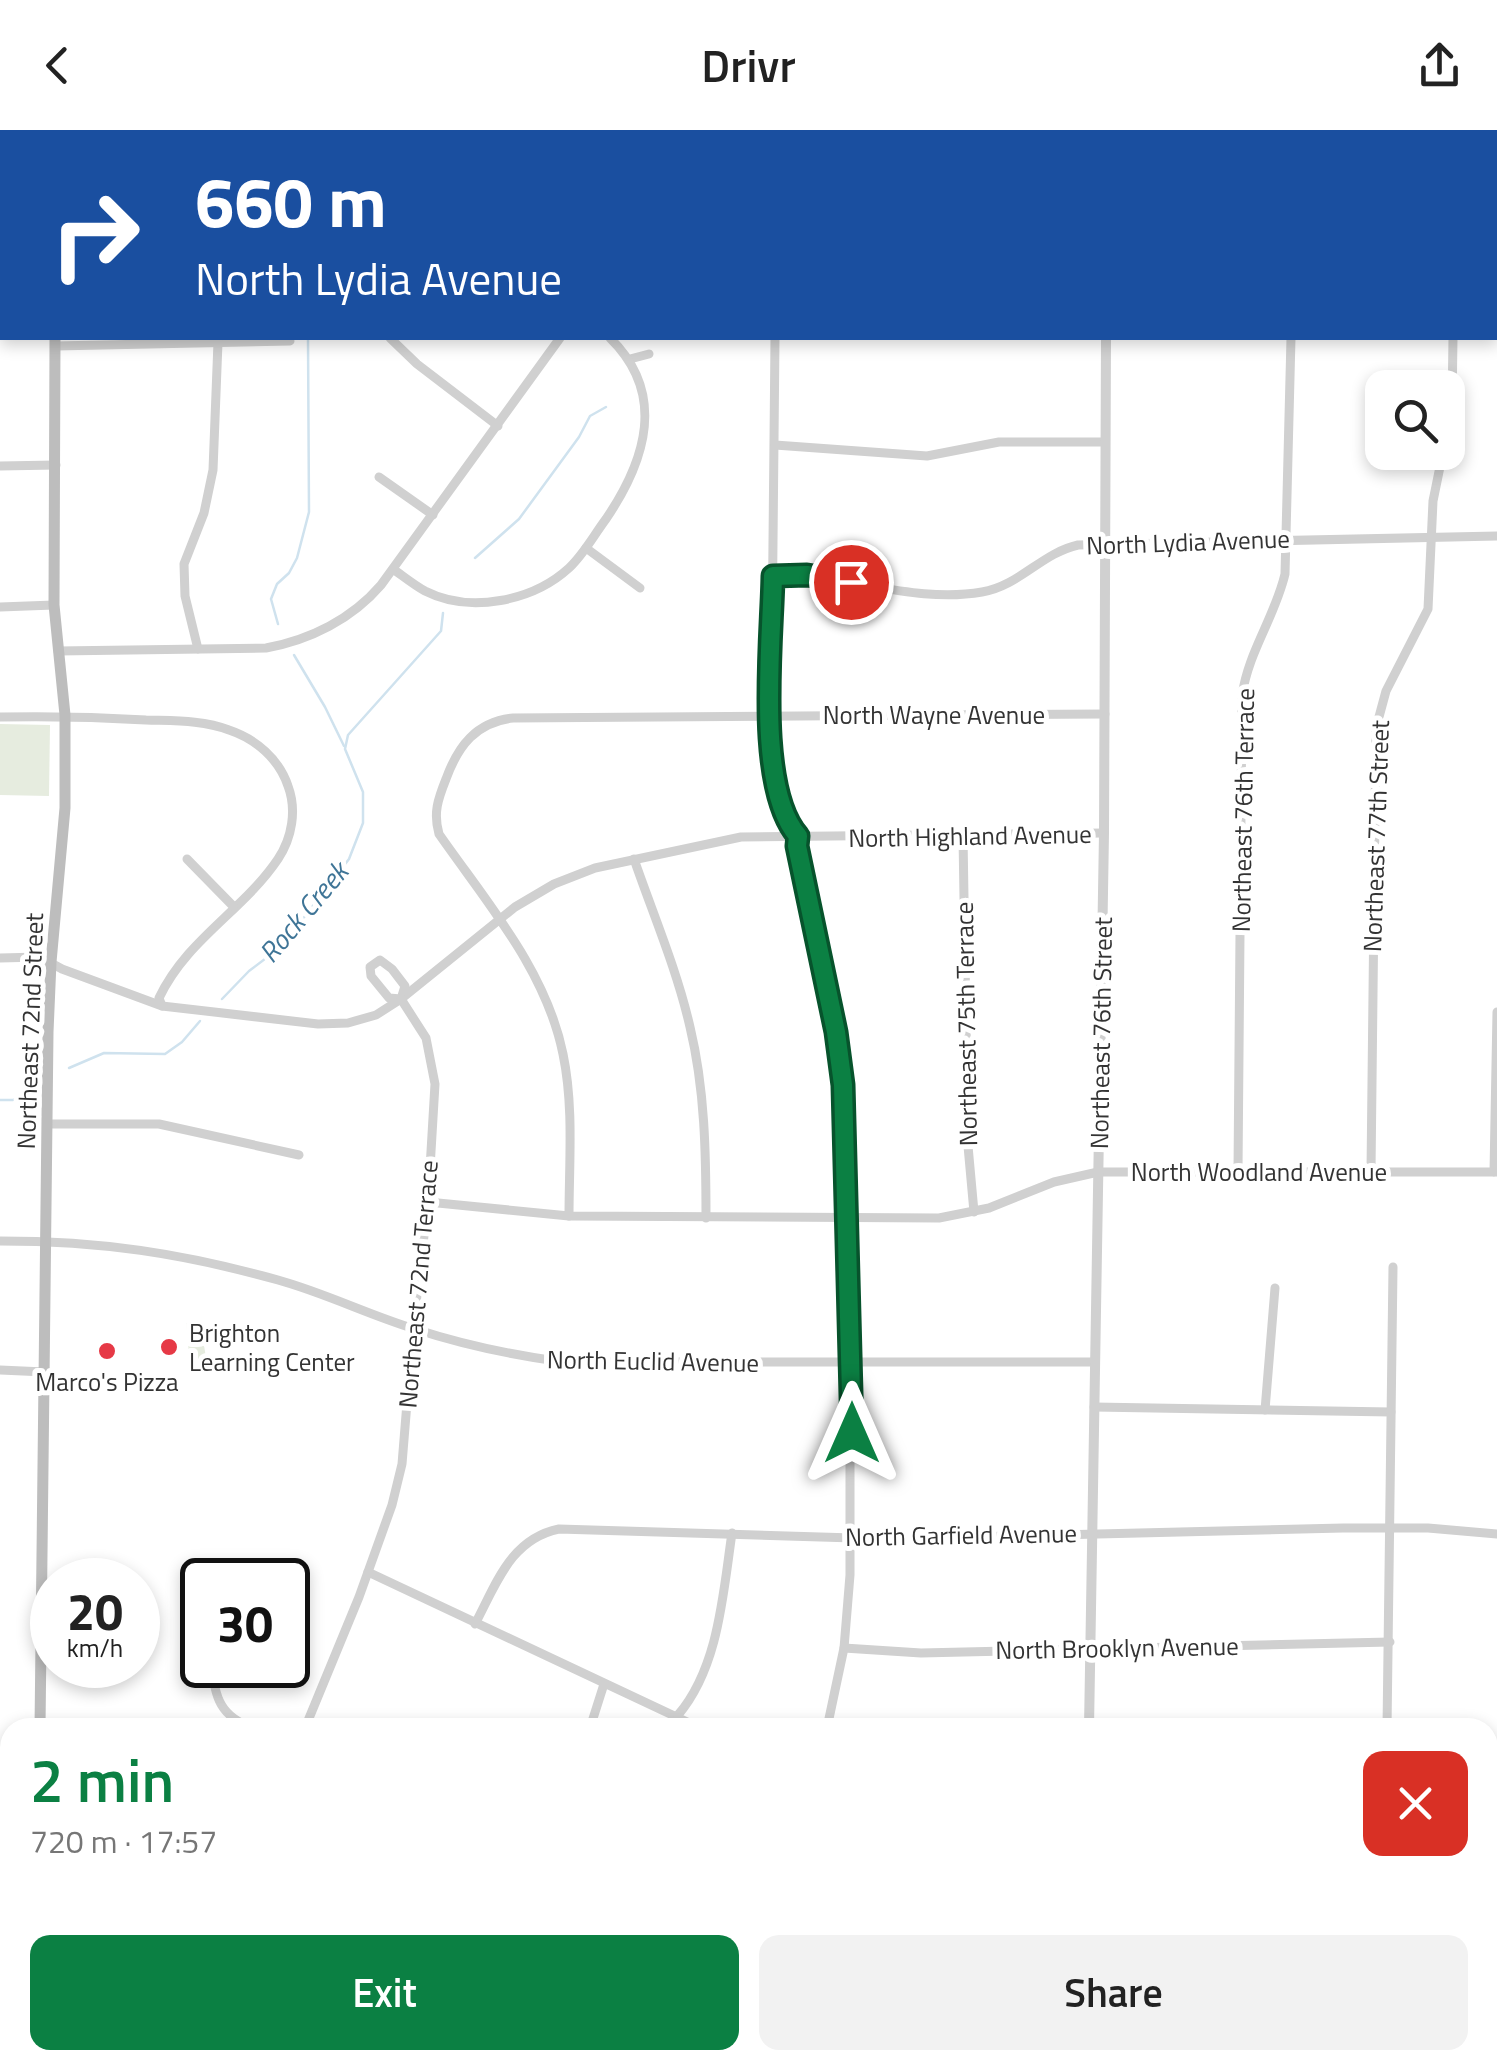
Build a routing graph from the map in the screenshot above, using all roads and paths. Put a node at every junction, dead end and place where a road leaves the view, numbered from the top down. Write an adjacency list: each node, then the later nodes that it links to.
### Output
1 (462, 130): 2 (street)
2 (474, 130)
3 (392, 340): 16 (street)
4 (559, 340): 16 (street)
5 (612, 340): 14 (street)
6 (775, 340): 18 (street)
7 (1106, 340): 17 (street, Northeast 76th Street)
8 (1291, 340): 26 (street, Northeast 76th Terrace)
9 (1453, 340): 15 (street)
10 (290, 341): 12 (street)
11 (55, 342): 12 (street); 19 (main road, Northeast 72nd Street)
12 (218, 342): 34 (street)
13 (649, 354): 14 (street)
14 (630, 360): 28 (street)
15 (1453, 370)
16 (498, 426): 23 (street)
17 (1104, 442): 18 (street); 27 (street, Northeast 76th Street)
18 (775, 445): 30 (street)
19 (56, 465): 20 (street); 32 (main road, Northeast 72nd Street)
20 (0, 466)
21 (1439, 470): 25 (street, Northeast 77th Street)
22 (379, 477): 23 (street)
23 (432, 515): 29 (street)
24 (1497, 536): 25 (street, North Lydia Avenue)
25 (1431, 537): 26 (street, North Lydia Avenue); 56 (street, Northeast 77th Street)
26 (1287, 539): 27 (street, North Lydia Avenue); 54 (street, Northeast 76th Terrace)
27 (1104, 544): 30 (street, North Lydia Avenue); 36 (street, Northeast 76th Street)
28 (586, 548): 29 (street); 31 (street)
29 (394, 569): 34 (street)
30 (773, 576): 38 (street)
31 (640, 588)
32 (54, 605): 33 (street); 35 (main road, Northeast 72nd Street)
33 (0, 607)
34 (198, 650): 35 (street)
35 (58, 651): 37 (main road, Northeast 72nd Street)
36 (1105, 714): 38 (street, North Wayne Avenue); 40 (street, Northeast 76th Street)
37 (66, 715): 39 (street); 45 (street); 48 (main road, Northeast 72nd Street)
38 (770, 716): 41 (street); 46 (street, North Wayne Avenue)
39 (0, 717)
40 (1104, 833): 42 (street, North Highland Avenue); 55 (street, Northeast 76th Street)
41 (798, 836): 42 (street, North Highland Avenue); 44 (street, North Highland Avenue); 62 (street)
42 (962, 836): 59 (street, Northeast 75th Terrace)
43 (187, 859): 45 (street)
44 (634, 859): 46 (street, North Highland Avenue); 61 (street)
45 (234, 906): 50 (street)
46 (498, 919): 49 (street, North Highland Avenue); 60 (street)
47 (0, 958): 48 (street, North Highland Avenue)
48 (50, 962): 50 (street, North Highland Avenue); 52 (main road, Northeast 72nd Street)
49 (401, 999): 49 (street); 50 (street, North Highland Avenue); 58 (street, Northeast 72nd Terrace)
50 (162, 1006)
51 (1497, 1012): 57 (street)
52 (47, 1124): 53 (street); 64 (main road, Northeast 72nd Street)
53 (299, 1156)
54 (1238, 1171): 55 (street, North Woodland Avenue); 56 (street, North Woodland Avenue)
55 (1098, 1172): 59 (street, North Woodland Avenue); 68 (street, Northeast 76th Street)
56 (1371, 1172): 57 (street, North Woodland Avenue)
57 (1496, 1172)
58 (428, 1202): 60 (street, North Woodland Avenue); 67 (street, Northeast 72nd Terrace)
59 (974, 1212): 62 (street, North Woodland Avenue)
60 (568, 1216): 61 (street, North Woodland Avenue)
61 (706, 1218): 62 (street, North Woodland Avenue)
62 (848, 1218): 69 (street)
63 (0, 1240): 64 (street)
64 (47, 1241): 67 (street, North Euclid Avenue); 71 (main road, Northeast 72nd Street)
65 (1393, 1268): 74 (street)
66 (1276, 1288): 73 (street)
67 (413, 1329): 69 (street, North Euclid Avenue); 80 (street, Northeast 72nd Terrace)
68 (1095, 1362): 69 (street, North Euclid Avenue); 72 (street, Northeast 76th Street)
69 (852, 1364): 79 (street)
70 (0, 1370): 71 (street)
71 (45, 1372): 88 (main road, Northeast 72nd Street)
72 (1094, 1407): 73 (street); 77 (street, Northeast 76th Street)
73 (1266, 1410): 74 (street)
74 (1391, 1412): 75 (street)
75 (1388, 1528): 77 (street, North Garfield Avenue); 78 (street, North Garfield Avenue); 82 (street)
76 (732, 1533): 79 (street, North Garfield Avenue); 81 (street, North Garfield Avenue); 87 (street)
77 (1091, 1534): 79 (street, North Garfield Avenue); 84 (street, Northeast 76th Street)
78 (1497, 1534)
79 (850, 1538): 83 (street)
80 (368, 1572): 81 (street); 90 (street, Northeast 72nd Terrace)
81 (475, 1624): 85 (street)
82 (1390, 1642): 84 (street, North Brooklyn Avenue); 95 (street)
83 (844, 1648): 84 (street, North Brooklyn Avenue); 93 (street)
84 (1090, 1648): 94 (street, Northeast 76th Street)
85 (604, 1684): 87 (street); 91 (street)
86 (214, 1688): 89 (street)
87 (678, 1715): 92 (street)
88 (40, 1718)
89 (234, 1718)
90 (309, 1718)
91 (593, 1718)
92 (683, 1718)
93 (829, 1718)
94 (1089, 1718)
95 (1387, 1718)

